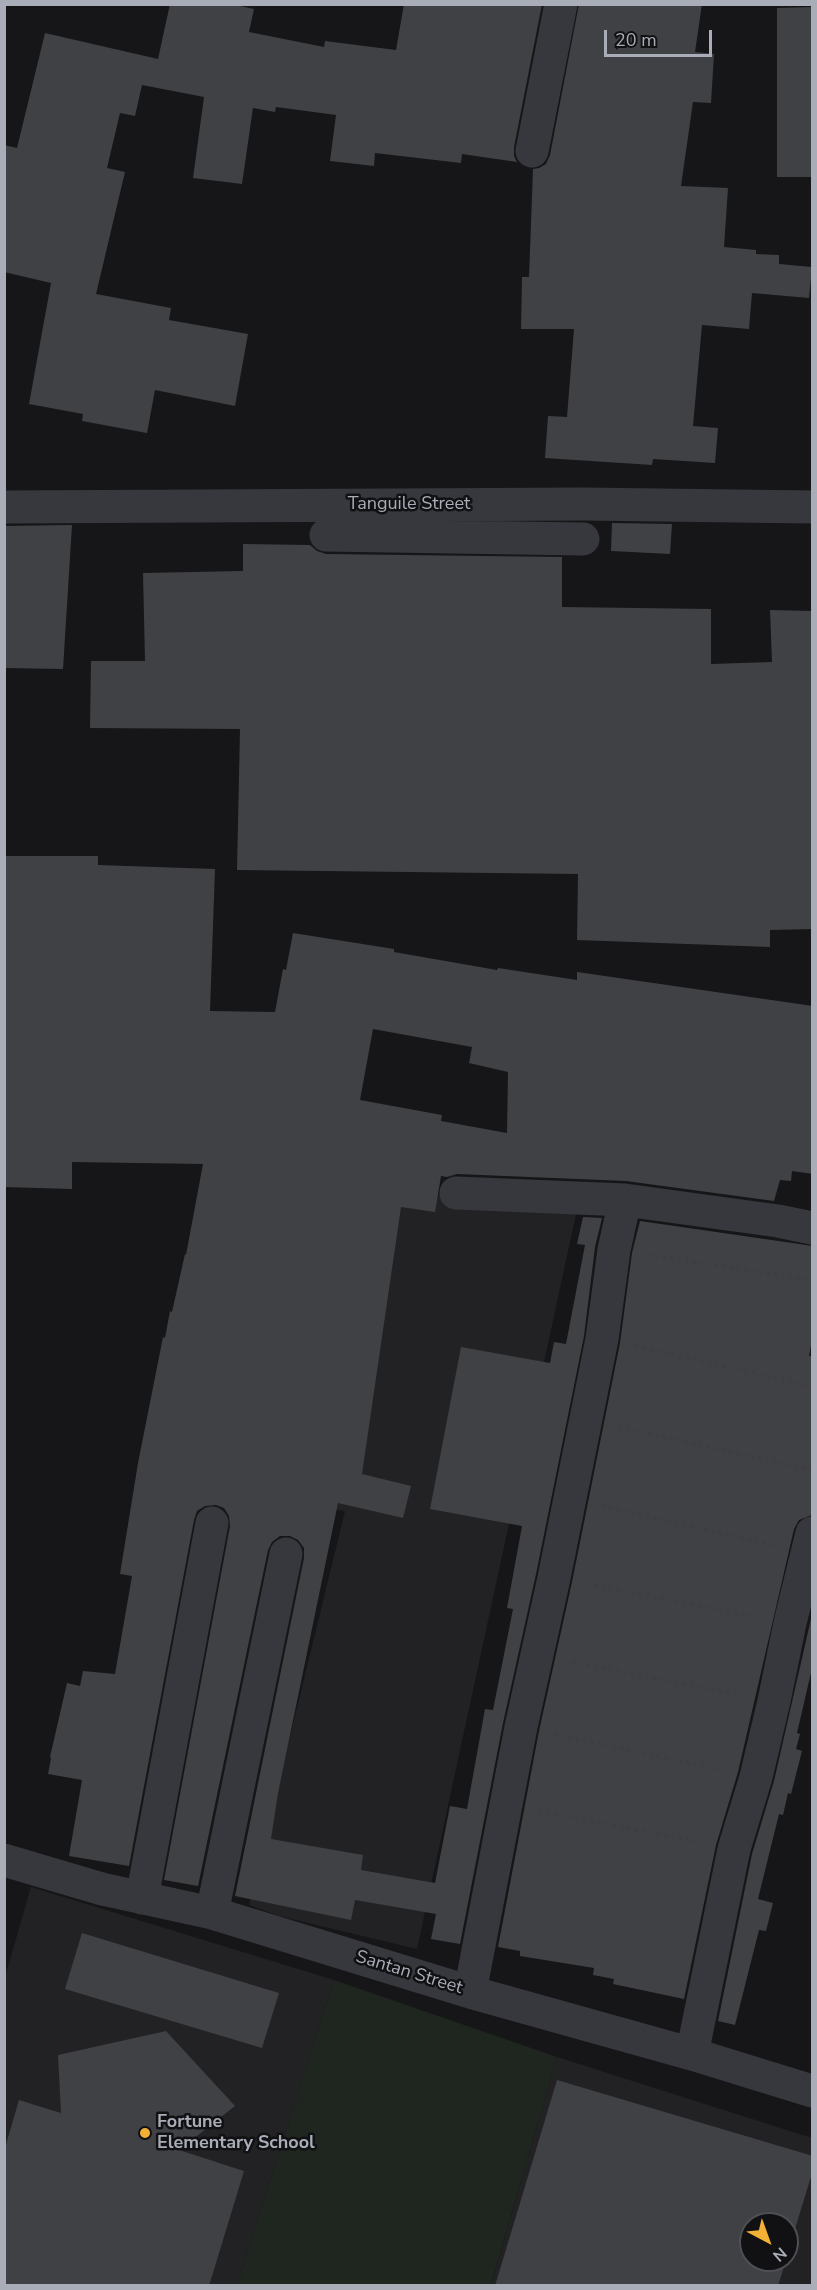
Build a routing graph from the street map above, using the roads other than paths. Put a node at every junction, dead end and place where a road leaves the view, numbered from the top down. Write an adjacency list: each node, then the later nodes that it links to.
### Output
1 (561, 4): 2 (street)
2 (532, 151)
3 (4, 507): 4 (street, Tanguile Street)
4 (813, 507)
5 (326, 535): 6 (street)
6 (583, 539)
7 (456, 1193): 8 (street)
8 (625, 1200): 9 (street); 16 (street)
9 (813, 1228)
10 (212, 1523): 14 (street)
11 (811, 1543): 17 (street)
12 (286, 1554): 15 (street)
13 (4, 1860): 14 (street, Santan Street)
14 (142, 1898): 15 (street, Santan Street)
15 (212, 1913): 16 (street, Santan Street)
16 (470, 1992): 17 (street, Santan Street)
17 (692, 2054): 18 (street, Santan Street)
18 (813, 2091)

